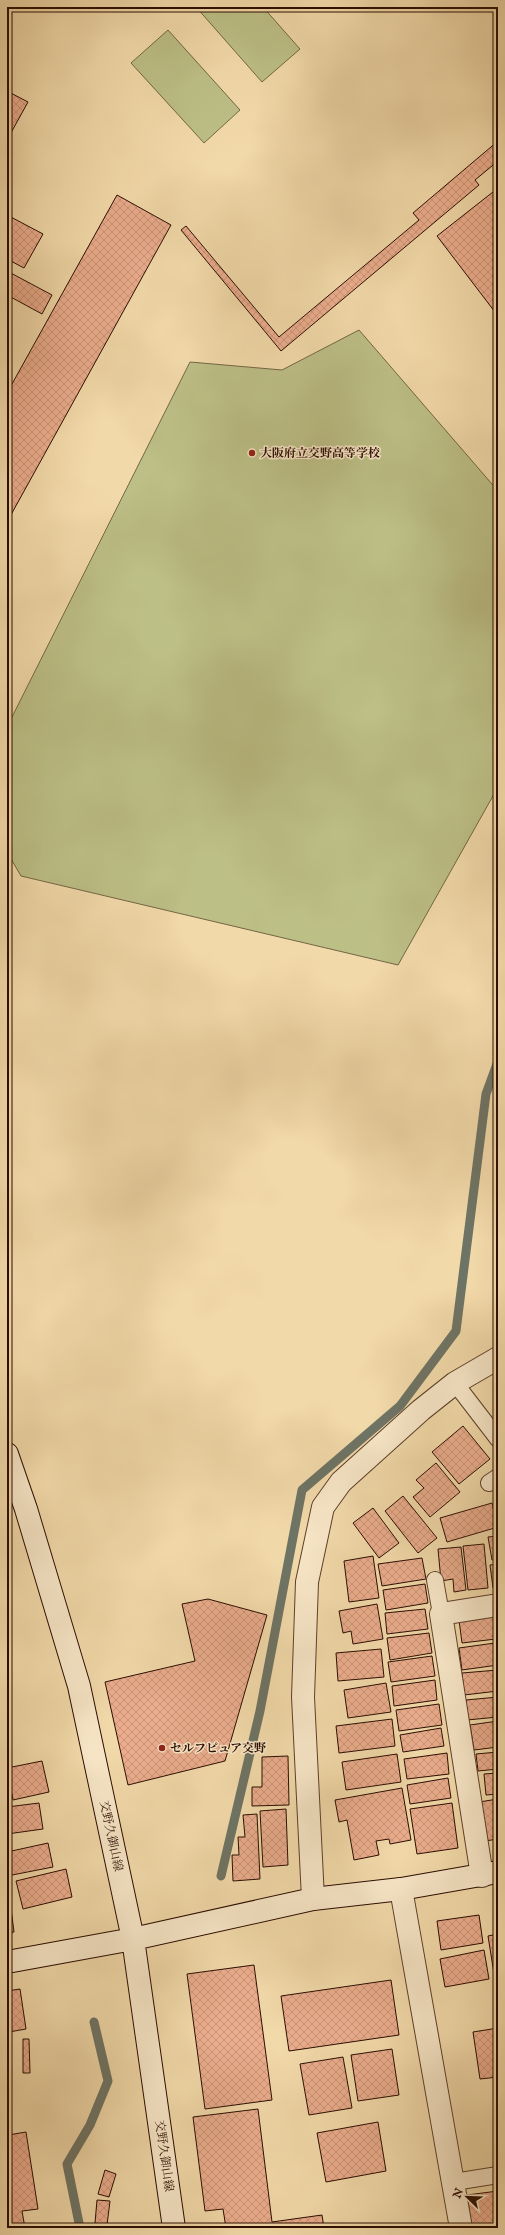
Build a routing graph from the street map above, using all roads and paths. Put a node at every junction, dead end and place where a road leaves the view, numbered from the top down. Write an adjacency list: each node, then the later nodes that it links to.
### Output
1 (498, 1358): 2 (street)
2 (455, 1383): 3 (lane); 10 (street)
3 (498, 1440)
4 (7, 1454): 11 (street, 交野久御山線)
5 (435, 1580): 7 (lane)
6 (498, 1605): 7 (street)
7 (441, 1614): 8 (street)
8 (490, 1874): 9 (street)
9 (400, 1889): 10 (street); 14 (street)
10 (313, 1899): 11 (street)
11 (133, 1939): 12 (street); 15 (street, 交野久御山線)
12 (7, 1962)
13 (498, 2175): 14 (lane)
14 (454, 2182): 16 (street)
15 (174, 2228)
16 (461, 2228)

